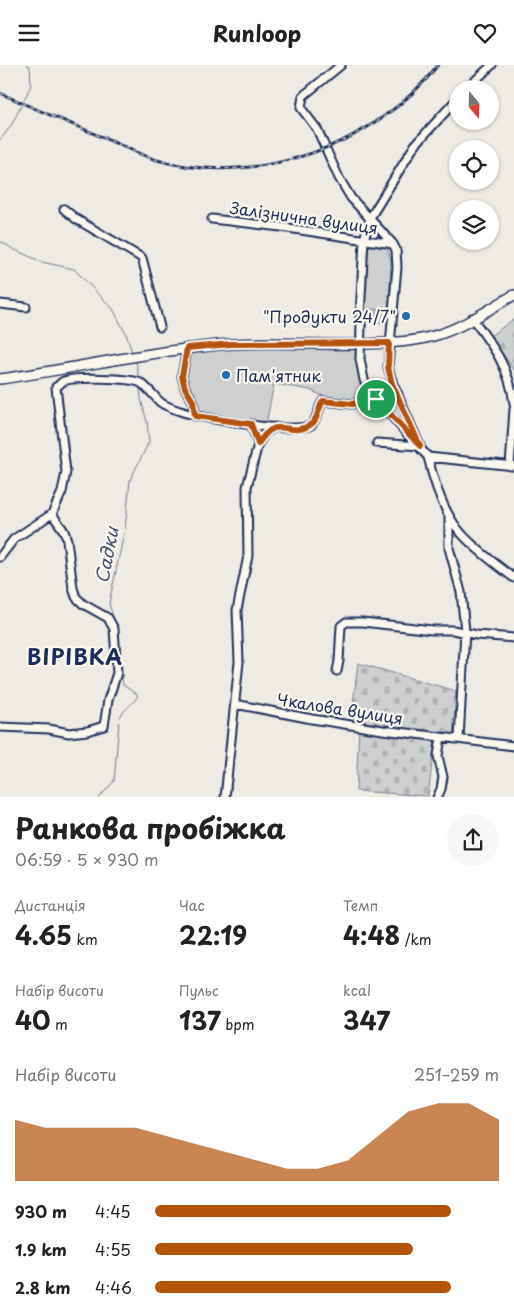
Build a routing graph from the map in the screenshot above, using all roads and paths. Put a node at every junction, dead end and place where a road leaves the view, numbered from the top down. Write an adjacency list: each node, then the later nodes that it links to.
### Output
1 (340, 65): 6 (street)
2 (492, 65): 3 (street)
3 (476, 80)
4 (449, 108): 6 (street)
5 (64, 209): 14 (street)
6 (370, 218): 8 (street); 9 (street)
7 (212, 219): 8 (street, Залізнична вулиця)
8 (364, 240): 9 (street, Залізнична вулиця); 19 (street, bridge)
9 (393, 244): 15 (street)
10 (514, 295): 13 (main road)
11 (0, 304): 12 (street)
12 (26, 307)
13 (472, 318): 15 (main road); 20 (street)
14 (160, 327)
15 (389, 343): 16 (main road); 18 (street)
16 (187, 348): 17 (main road); 22 (street)
17 (0, 379)
18 (398, 394): 19 (street); 27 (street)
19 (376, 399): 24 (street); 27 (street)
20 (514, 404)
21 (514, 409): 29 (street)
22 (195, 416): 23 (street); 30 (street)
23 (251, 424): 24 (street); 26 (street)
24 (275, 427): 26 (street)
25 (377, 443): 27 (street)
26 (258, 444): 37 (street)
27 (420, 446): 28 (street)
28 (428, 457): 29 (street); 31 (street)
29 (512, 466)
30 (52, 514): 32 (street); 38 (street)
31 (449, 515): 33 (street); 34 (street)
32 (0, 557)
33 (514, 578)
34 (465, 631): 35 (street); 36 (street); 40 (street)
35 (514, 638)
36 (337, 671)
37 (235, 704): 39 (street, Чкалова вулиця); 42 (street)
38 (0, 727)
39 (441, 737): 40 (street, Чкалова вулиця); 43 (street)
40 (458, 739): 41 (street, Чкалова вулиця)
41 (514, 746)
42 (225, 797)
43 (437, 797)

